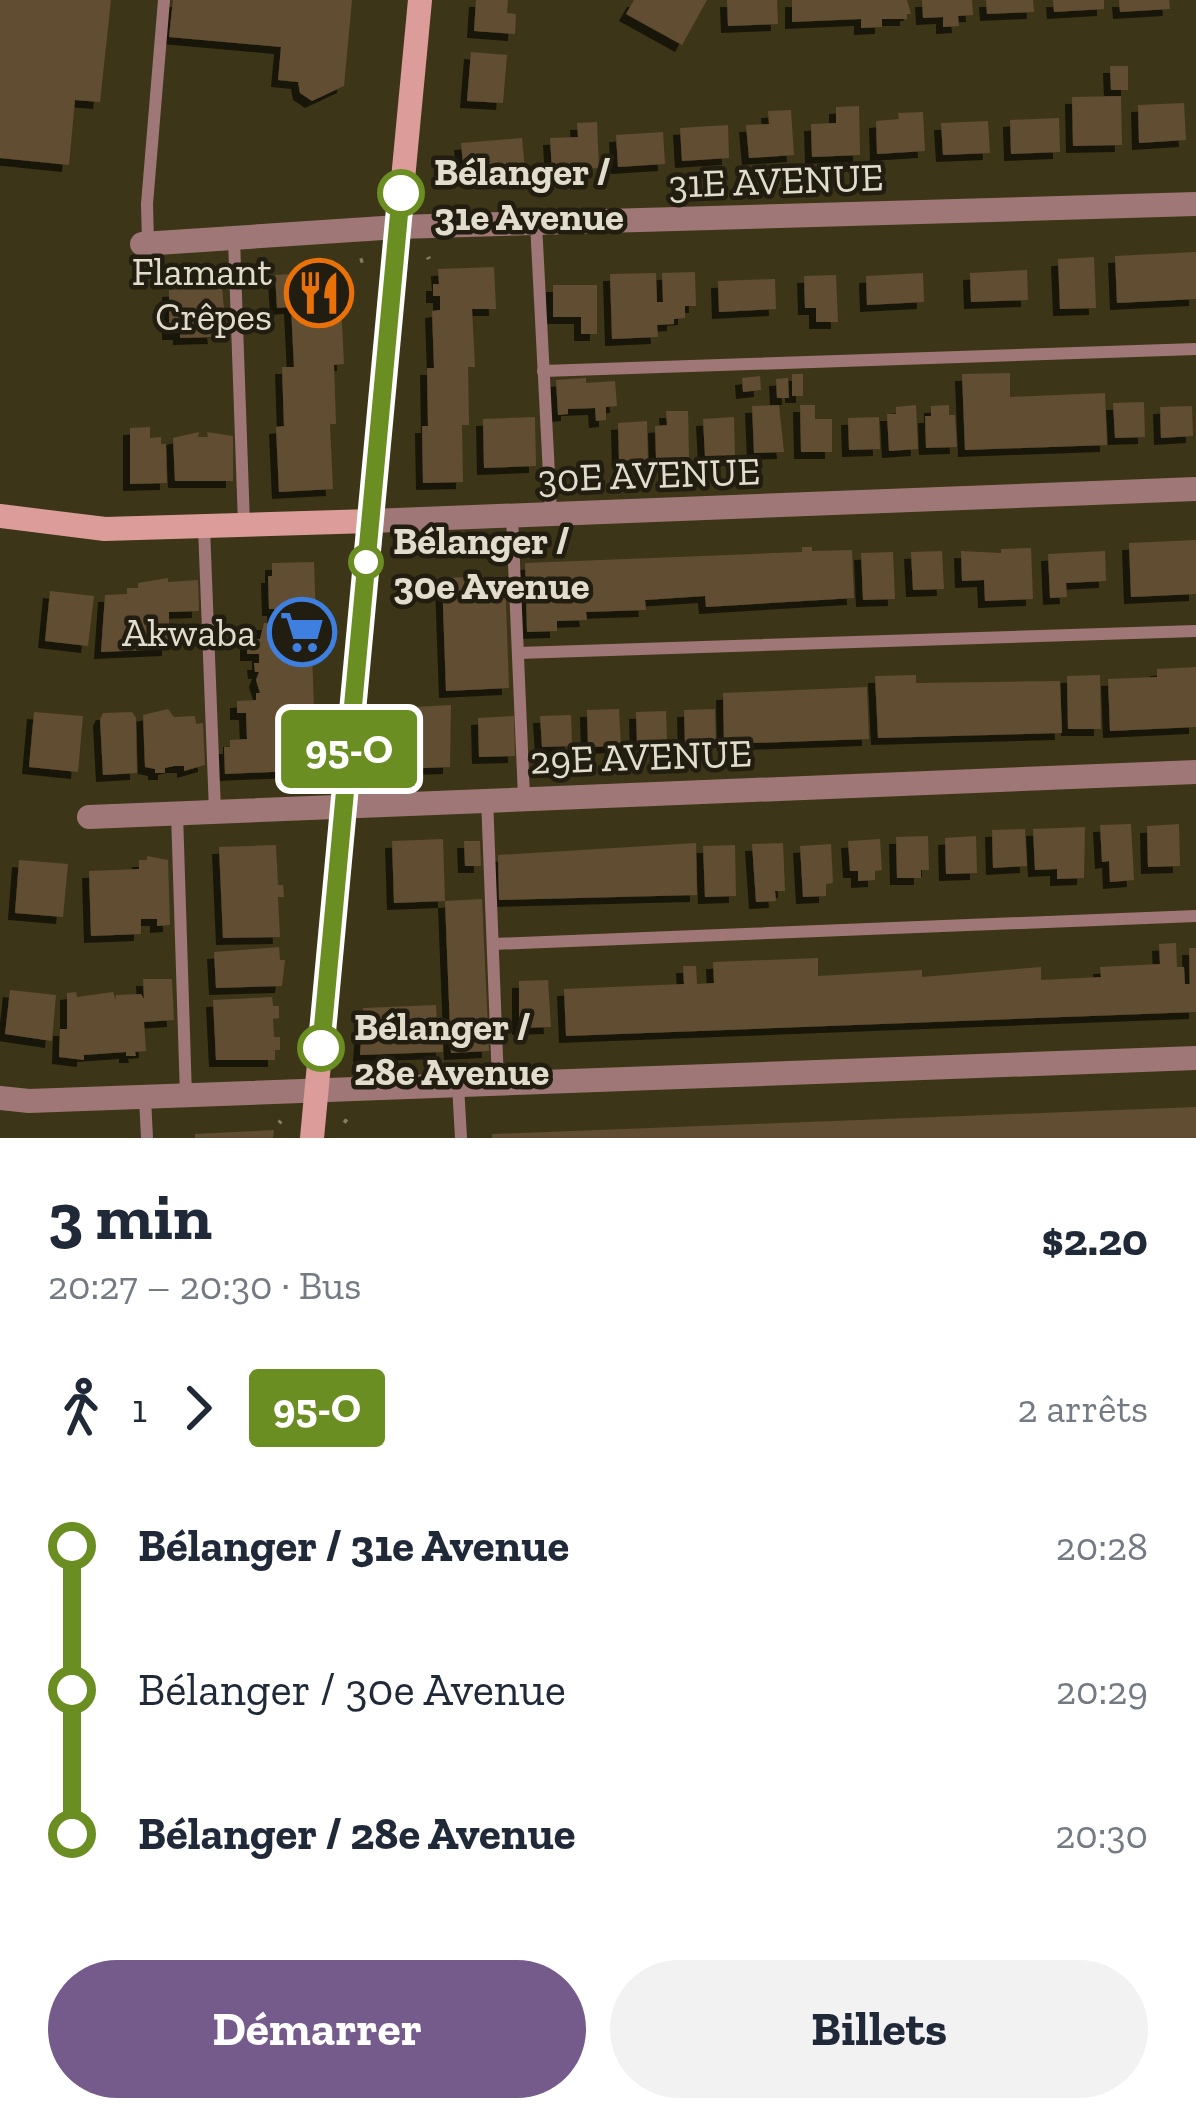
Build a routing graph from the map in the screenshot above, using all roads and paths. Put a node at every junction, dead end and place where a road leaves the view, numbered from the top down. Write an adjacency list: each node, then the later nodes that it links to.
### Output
1 (164, 0): 7 (lane)
2 (420, 0): 5 (street)
3 (1196, 204): 4 (street, 31E AVENUE)
4 (536, 223): 5 (street, 31E AVENUE); 9 (lane)
5 (398, 227): 6 (street, 31E AVENUE); 14 (street)
6 (234, 238): 7 (street, 31E AVENUE); 15 (lane)
7 (145, 243)
8 (1196, 349): 9 (lane)
9 (543, 371): 11 (lane)
10 (1196, 489): 11 (street, 30E AVENUE)
11 (551, 513): 12 (street, 30E AVENUE)
12 (512, 515): 14 (street, 30E AVENUE); 18 (lane)
13 (0, 516): 16 (street, 30E AVENUE)
14 (371, 521): 15 (street, 30E AVENUE); 22 (street)
15 (244, 526): 16 (street, 30E AVENUE)
16 (204, 527): 23 (lane)
17 (1196, 631): 18 (lane)
18 (518, 653): 20 (lane)
19 (1196, 772): 20 (street, 29E AVENUE)
20 (524, 796): 21 (street, 29E AVENUE)
21 (487, 798): 22 (street, 29E AVENUE); 27 (lane)
22 (343, 806): 23 (street, 29E AVENUE); 31 (street)
23 (214, 811): 24 (street, 29E AVENUE)
24 (177, 813): 25 (street, 29E AVENUE); 34 (lane)
25 (89, 817)
26 (1196, 916): 27 (lane)
27 (493, 944): 29 (lane)
28 (1196, 1058): 29 (street)
29 (498, 1084): 30 (street)
30 (458, 1085): 31 (street); 37 (lane)
31 (317, 1093): 34 (street); 36 (street)
32 (0, 1098): 33 (street)
33 (145, 1098): 34 (street); 35 (lane)
34 (186, 1098)
35 (147, 1138)
36 (312, 1138)
37 (461, 1138)

